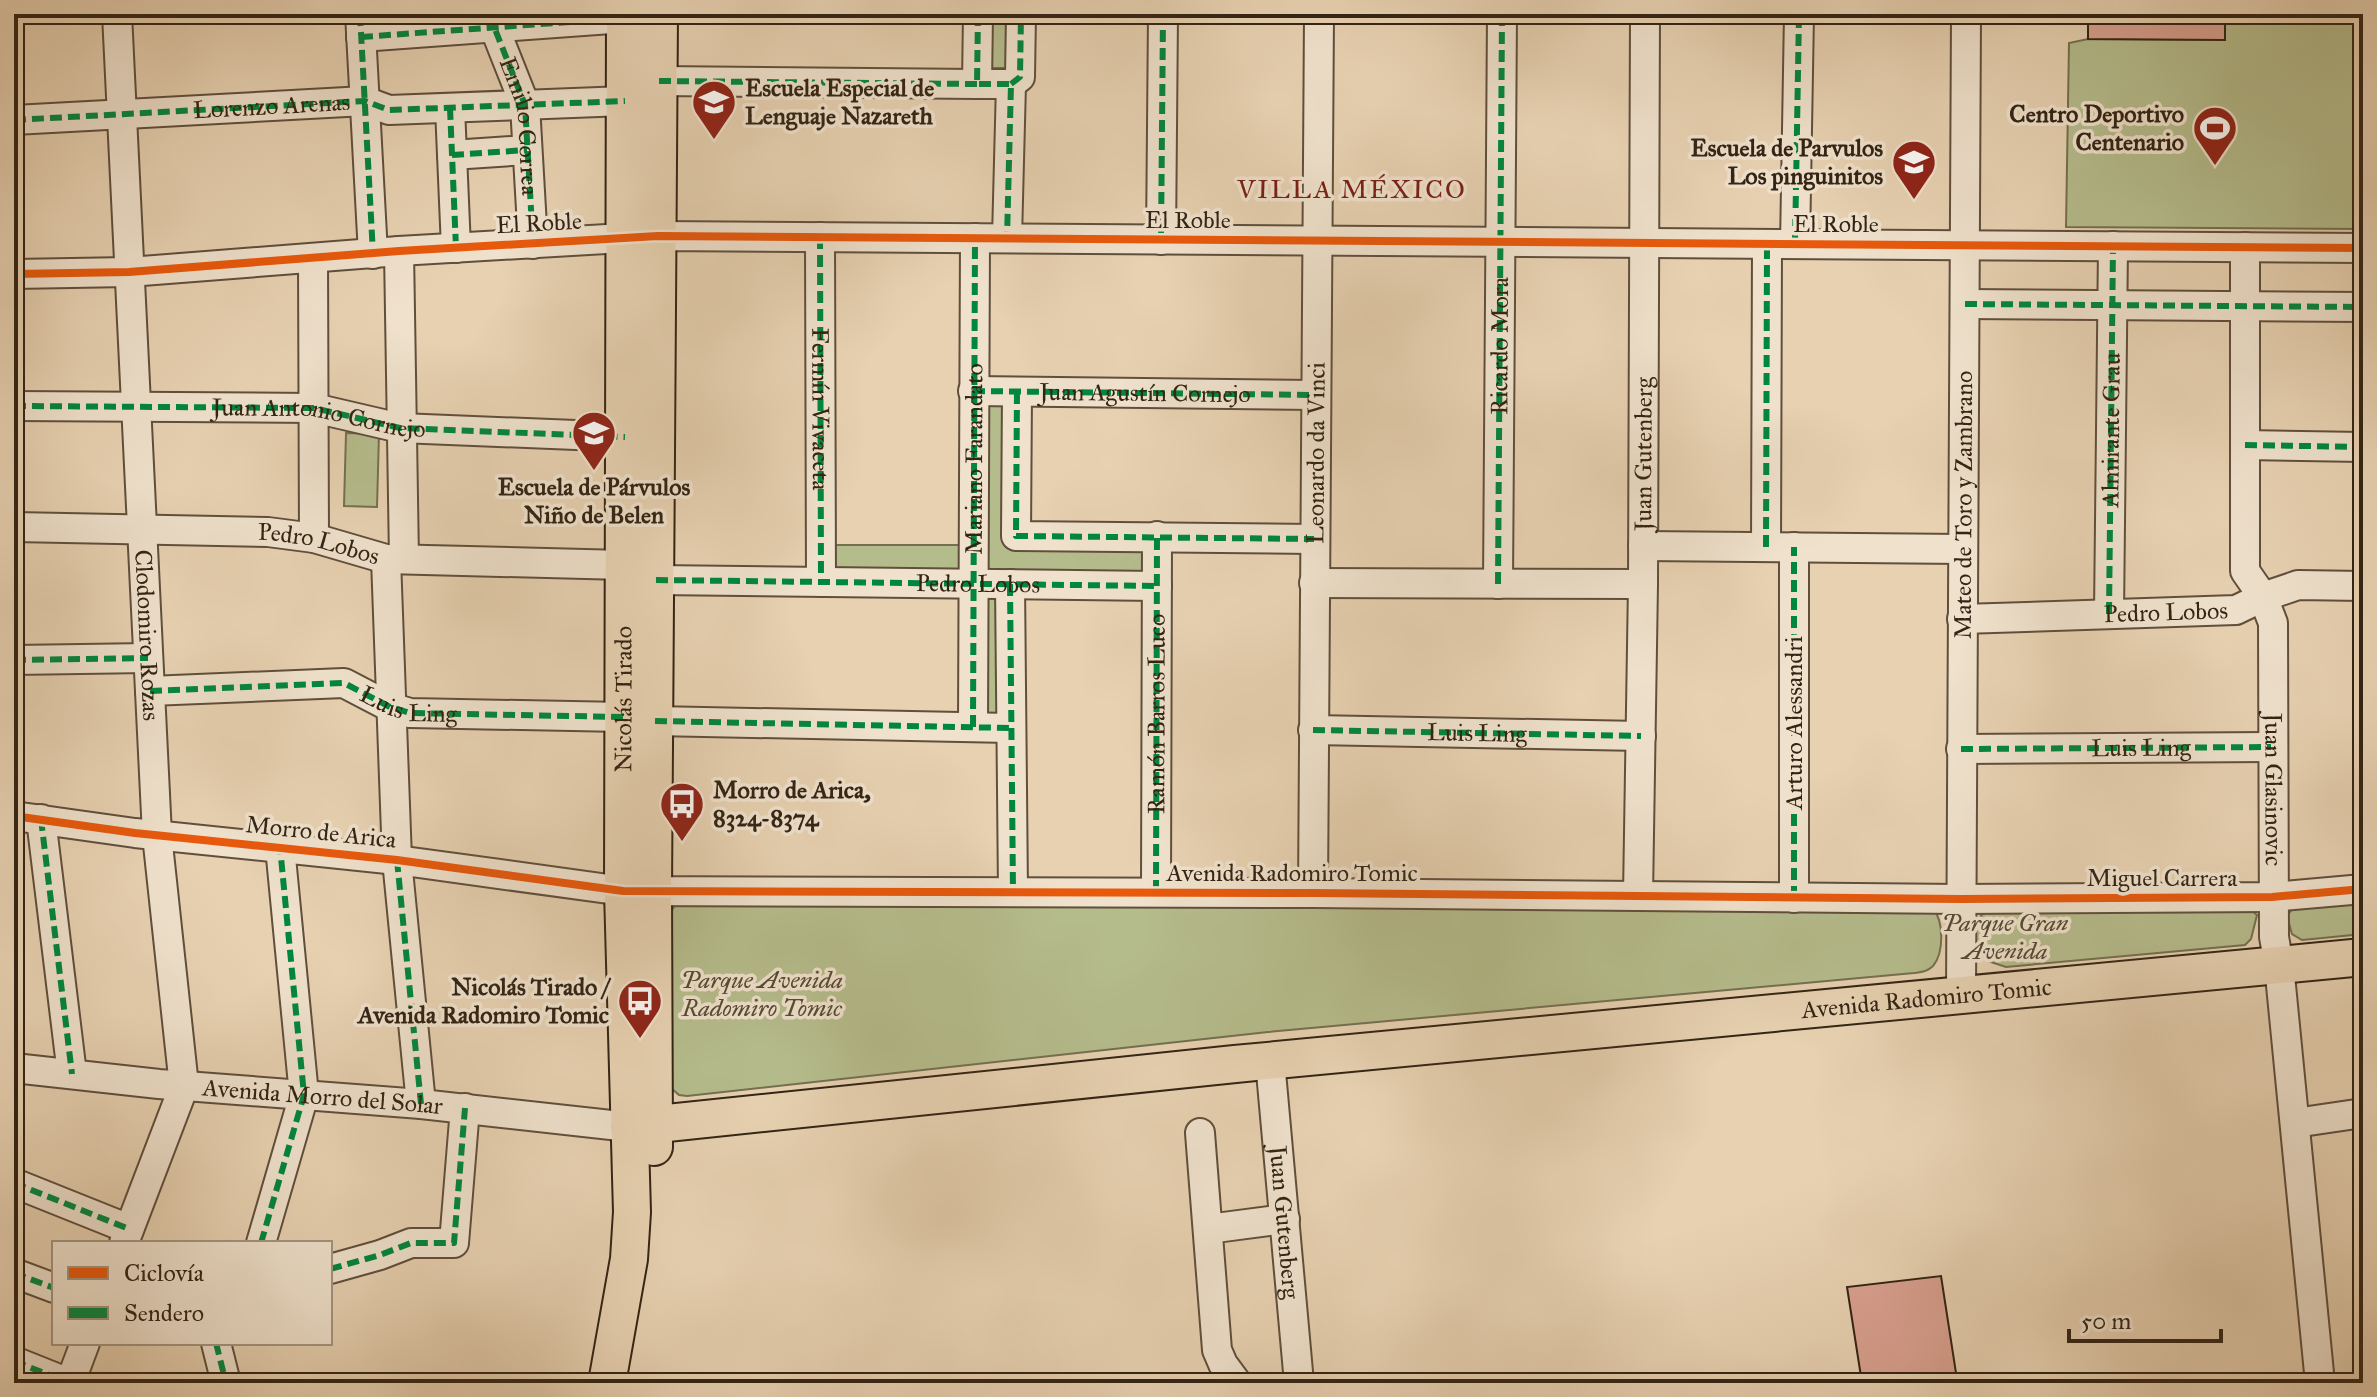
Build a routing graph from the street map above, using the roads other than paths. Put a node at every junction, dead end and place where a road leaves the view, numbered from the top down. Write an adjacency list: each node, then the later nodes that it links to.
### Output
1 (117, 14): 20 (street, Clodomiro Rozas)
2 (978, 14): 14 (street)
3 (1021, 14): 15 (street)
4 (1163, 14): 28 (street)
5 (1319, 14): 29 (street, Leonardo da Vinci)
6 (1502, 14): 30 (street, Ricardo Mora)
7 (1645, 14): 31 (street, Juan Gutenberg)
8 (1799, 14): 33 (street)
9 (1966, 14): 34 (street, Mateo de Toro y Zambrano)
10 (636, 15): 11 (street); 13 (main road, Nicolás Tirado); 17 (main road, Nicolás Tirado)
11 (492, 21): 12 (street); 18 (street, Emilio Correa)
12 (360, 25): 16 (street)
13 (659, 81): 14 (street); 24 (main road, Nicolás Tirado)
14 (977, 84): 15 (street)
15 (1011, 84): 27 (street)
16 (365, 101): 19 (street, Lorenzo Arenas); 20 (street, Lorenzo Arenas); 39 (street)
17 (625, 101): 18 (street, Lorenzo Arenas); 24 (main road, Nicolás Tirado)
18 (525, 105): 19 (street, Lorenzo Arenas); 22 (street, Emilio Correa)
19 (450, 108): 23 (street)
20 (122, 114): 21 (street, Lorenzo Arenas); 41 (street, Clodomiro Rozas)
21 (14, 120)
22 (527, 150): 23 (street); 32 (street, Emilio Correa)
23 (452, 155): 37 (street)
24 (641, 237): 25 (street, El Roble); 32 (street, El Roble); 54 (main road, Nicolás Tirado); 68 (main road, Nicolás Tirado)
25 (820, 237): 26 (street, El Roble); 69 (street, Fermín Vivaceta)
26 (975, 238): 27 (street, El Roble); 47 (street, Mariano Farandato)
27 (1007, 238): 28 (street, El Roble)
28 (1161, 240): 29 (street, El Roble)
29 (1316, 240): 30 (street, El Roble); 49 (street, Leonardo da Vinci)
30 (1498, 242): 31 (street, El Roble); 73 (street, Ricardo Mora)
31 (1644, 243): 33 (street, El Roble); 63 (street, Juan Gutenberg)
32 (533, 244): 37 (street, El Roble)
33 (1781, 244): 34 (street, El Roble); 64 (street)
34 (1966, 245): 35 (street, El Roble); 43 (street, Mateo de Toro y Zambrano)
35 (2113, 246): 36 (street, El Roble); 44 (street, Almirante Grau)
36 (2245, 247): 38 (street, El Roble); 45 (street, Juan Glasinovic)
37 (456, 248): 39 (street, El Roble)
38 (2363, 248)
39 (386, 252): 40 (street, El Roble); 53 (street)
40 (313, 258): 41 (street, El Roble); 52 (street)
41 (129, 272): 42 (street, El Roble); 51 (street, Clodomiro Rozas)
42 (14, 274)
43 (1965, 304): 44 (street); 66 (street, Mateo de Toro y Zambrano)
44 (2113, 305): 45 (street); 78 (street, Almirante Grau)
45 (2245, 306): 46 (street); 55 (street, Juan Glasinovic)
46 (2363, 307)
47 (973, 391): 48 (street, Juan Agustín Cornejo); 71 (street, Mariano Farandato)
48 (1017, 392): 49 (street, Juan Agustín Cornejo); 59 (street, Mariano Farandato)
49 (1315, 395): 62 (street, Leonardo da Vinci)
50 (14, 406): 51 (street, Juan Antonio Cornejo)
51 (136, 406): 52 (street, Juan Antonio Cornejo); 58 (street, Clodomiro Rozas)
52 (314, 408): 53 (street, Juan Antonio Cornejo); 61 (street)
53 (400, 428): 54 (street, Juan Antonio Cornejo); 67 (street)
54 (625, 437): 68 (main road, Nicolás Tirado)
55 (2245, 445): 56 (street); 77 (street, Juan Glasinovic)
56 (2363, 447)
57 (14, 527): 58 (street, Pedro Lobos)
58 (142, 529): 61 (street, Pedro Lobos); 80 (street, Clodomiro Rozas)
59 (1016, 536): 60 (street, Pedro Lobos)
60 (1157, 536): 62 (street, Pedro Lobos); 75 (street, Ramón Barros Luco)
61 (314, 538): 67 (street, Pedro Lobos)
62 (1314, 539): 70 (street, Leonardo da Vinci)
63 (1643, 546): 64 (street); 74 (street, Juan Gutenberg)
64 (1766, 547): 65 (street)
65 (1794, 547): 66 (street); 102 (street, Arturo Alessandri)
66 (1963, 549): 79 (street, Mateo de Toro y Zambrano)
67 (395, 559): 68 (street, Pedro Lobos); 83 (street)
68 (640, 572): 69 (street, Pedro Lobos); 84 (main road, Nicolás Tirado)
69 (821, 582): 71 (street, Pedro Lobos)
70 (1314, 583): 73 (street); 87 (street, Leonardo da Vinci)
71 (973, 584): 72 (street, Pedro Lobos); 85 (street, Mariano Farandato)
72 (1010, 584): 75 (street, Pedro Lobos); 86 (street)
73 (1498, 584): 74 (street)
74 (1643, 584): 88 (street, Juan Gutenberg)
75 (1157, 586): 98 (street, Ramón Barros Luco)
76 (2363, 586): 77 (street, Pedro Lobos)
77 (2263, 597): 78 (street, Pedro Lobos); 89 (street, Juan Glasinovic)
78 (2109, 614): 79 (street, Pedro Lobos)
79 (1962, 619): 90 (street, Mateo de Toro y Zambrano)
80 (148, 658): 81 (street); 82 (street, Clodomiro Rozas)
81 (14, 660)
82 (150, 691): 83 (street, Luis Ling); 92 (street, Clodomiro Rozas)
83 (390, 707): 84 (street, Luis Ling); 94 (street)
84 (639, 719): 85 (street, Luis Ling); 96 (main road, Nicolás Tirado)
85 (973, 727): 86 (street, Luis Ling)
86 (1010, 728): 97 (street)
87 (1313, 730): 88 (street, Luis Ling); 99 (street, Leonardo da Vinci)
88 (1641, 736): 100 (street, Juan Gutenberg)
89 (2271, 747): 90 (street, Luis Ling); 101 (street, Juan Glasinovic)
90 (1961, 749): 103 (street, Mateo de Toro y Zambrano)
91 (27, 817): 92 (street, Morro de Arica); 109 (street)
92 (157, 835): 93 (street, Morro de Arica); 110 (street, Clodomiro Rozas)
93 (280, 847): 94 (street, Morro de Arica); 111 (street)
94 (397, 860): 96 (street, Morro de Arica); 112 (street)
95 (2363, 889): 101 (street, Miguel Carrera)
96 (638, 891): 97 (street, Avenida Radomiro Tomic); 116 (main road, Nicolás Tirado)
97 (1013, 892): 98 (street, Avenida Radomiro Tomic)
98 (1156, 892): 99 (street, Avenida Radomiro Tomic)
99 (1313, 893): 100 (street, Avenida Radomiro Tomic)
100 (1638, 896): 102 (street, Avenida Radomiro Tomic)
101 (2272, 897): 103 (street, Miguel Carrera); 105 (street, Juan Glasinovic)
102 (1794, 898): 103 (street, Avenida Radomiro Tomic)
103 (1960, 899): 106 (street, Mateo de Toro y Zambrano)
104 (2363, 957): 105 (main road, Avenida Radomiro Tomic)
105 (2279, 965): 106 (main road, Avenida Radomiro Tomic); 115 (street, Juan Glasinovic)
106 (1961, 995): 107 (main road, Avenida Radomiro Tomic)
107 (1270, 1061): 116 (main road, Avenida Radomiro Tomic); 119 (street, Juan Gutenberg)
108 (14, 1068): 109 (street, Avenida Morro del Solar)
109 (72, 1074): 110 (street, Avenida Morro del Solar)
110 (184, 1086): 111 (street, Avenida Morro del Solar); 121 (street, Clodomiro Rozas)
111 (304, 1095): 112 (street, Avenida Morro del Solar); 122 (street)
112 (421, 1104): 113 (street, Avenida Morro del Solar)
113 (465, 1108): 116 (street, Avenida Morro del Solar); 123 (street)
114 (2363, 1113): 115 (street)
115 (2295, 1123): 135 (street, Juan Glasinovic)
116 (642, 1125): 131 (main road, Nicolás Tirado); 132 (main road, Nicolás Tirado)
117 (1200, 1133): 120 (street)
118 (14, 1183): 121 (street)
119 (1285, 1219): 120 (street); 134 (street, Juan Gutenberg)
120 (1208, 1229): 133 (street)
121 (126, 1236)
122 (262, 1241)
123 (332, 1268)
124 (14, 1273): 125 (street)
125 (52, 1287)
126 (84, 1345): 129 (street)
127 (216, 1345): 130 (street)
128 (14, 1361): 129 (street)
129 (70, 1383)
130 (226, 1383)
131 (607, 1383)
132 (630, 1383)
133 (1237, 1383)
134 (1299, 1383)
135 (2320, 1383)

